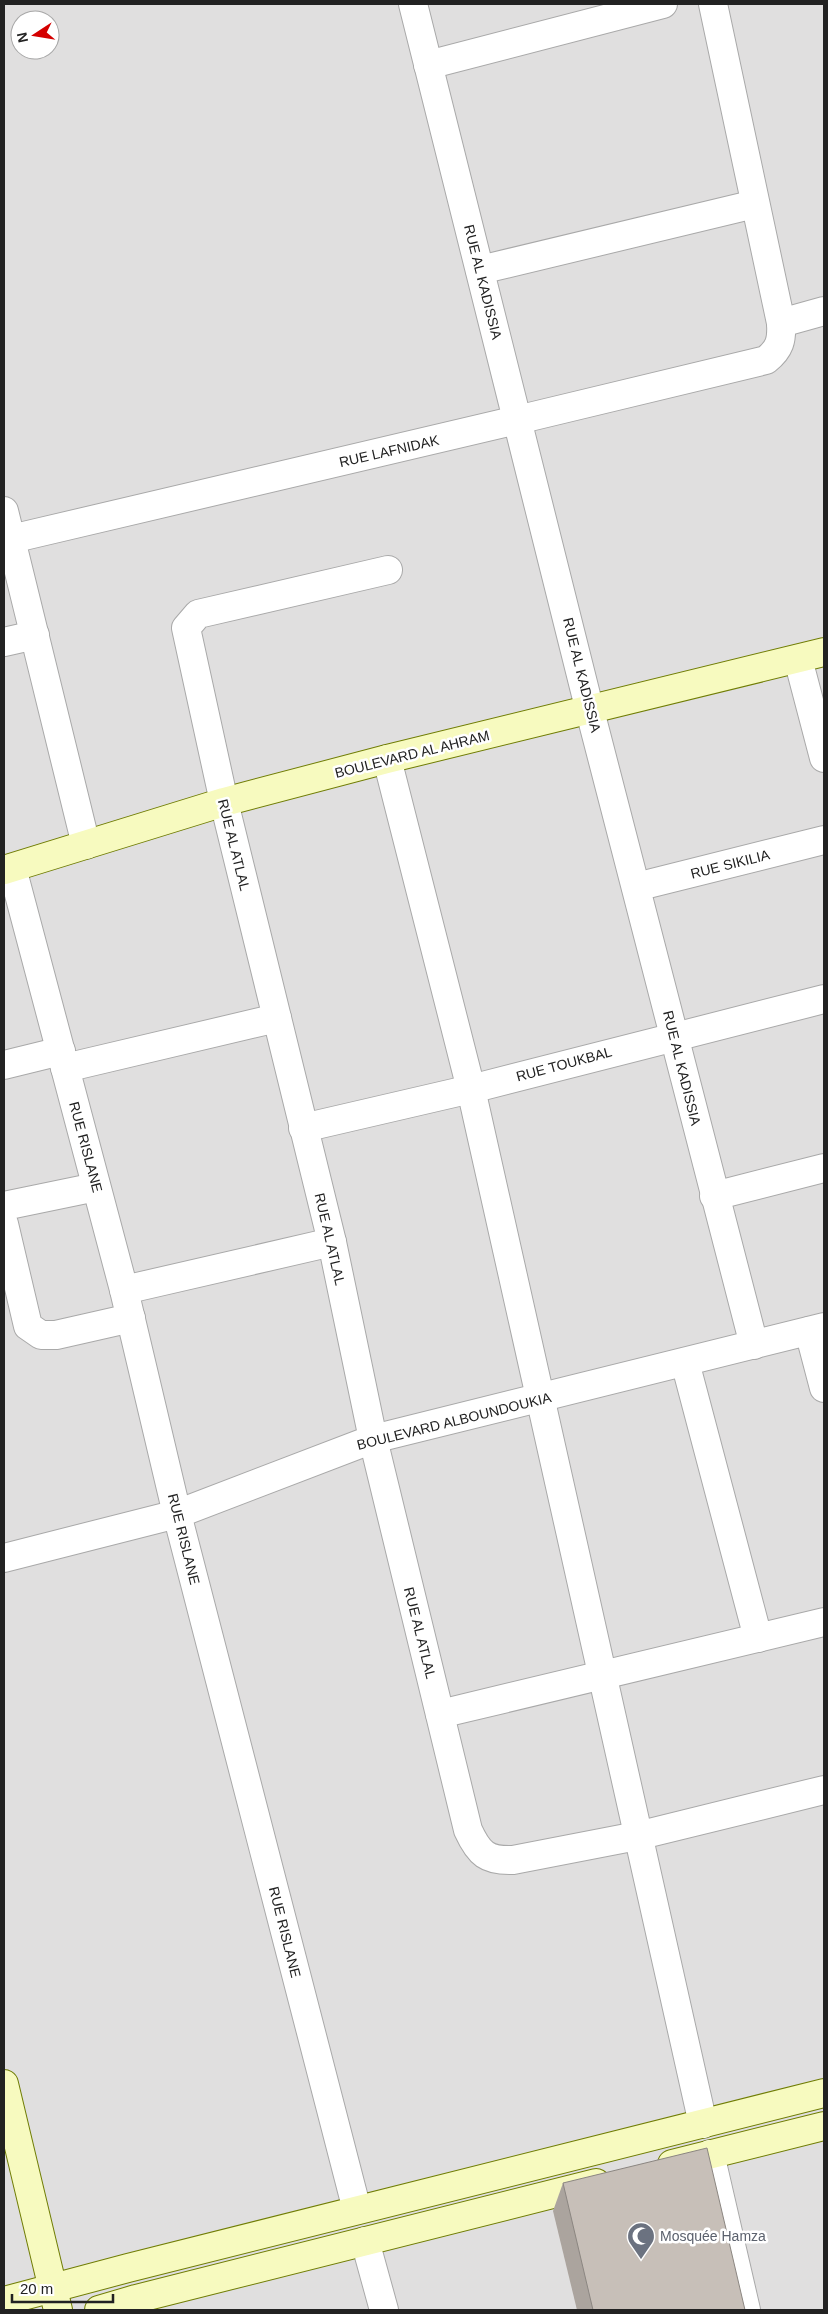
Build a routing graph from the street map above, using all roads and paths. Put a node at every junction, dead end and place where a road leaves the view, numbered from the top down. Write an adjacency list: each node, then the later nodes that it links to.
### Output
1 (413, 4): 4 (street, RUE AL KADISSIA)
2 (663, 4): 4 (street)
3 (713, 4): 5 (street)
4 (428, 65): 6 (street, RUE AL KADISSIA)
5 (755, 204): 6 (street); 8 (street)
6 (480, 270): 9 (street, RUE AL KADISSIA)
7 (824, 311): 8 (street)
8 (781, 322): 9 (street, RUE LAFNIDAK)
9 (517, 420): 11 (street, RUE LAFNIDAK); 17 (street, RUE AL KADISSIA)
10 (4, 511): 11 (street)
11 (11, 539): 13 (street)
12 (388, 570): 20 (street, RUE AL ATLAL)
13 (35, 635): 14 (street); 22 (street)
14 (4, 642)
15 (824, 652): 16 (street, BOULEVARD AL AHRAM)
16 (798, 659): 17 (street, BOULEVARD AL AHRAM); 18 (street)
17 (590, 711): 19 (street, BOULEVARD AL AHRAM); 24 (street, RUE AL KADISSIA)
18 (824, 758)
19 (387, 759): 20 (street, BOULEVARD AL AHRAM); 30 (street)
20 (224, 802): 22 (street, BOULEVARD AL AHRAM); 26 (street, RUE AL ATLAL)
21 (824, 840): 24 (street, RUE SIKILIA)
22 (86, 845): 23 (street, BOULEVARD AL AHRAM)
23 (8, 869): 28 (street, RUE RISLANE)
24 (636, 887): 27 (street, RUE AL KADISSIA)
25 (824, 999): 27 (street, RUE TOUKBAL)
26 (277, 1018): 28 (street); 31 (street, RUE AL ATLAL)
27 (674, 1036): 30 (street, RUE TOUKBAL); 34 (street, RUE AL KADISSIA)
28 (63, 1059): 29 (street); 33 (street, RUE RISLANE)
29 (4, 1065)
30 (471, 1089): 31 (street, RUE TOUKBAL); 44 (street)
31 (303, 1128): 37 (street, RUE AL ATLAL)
32 (824, 1168): 34 (street)
33 (96, 1186): 35 (street); 38 (street, RUE RISLANE)
34 (714, 1196): 41 (street, RUE AL KADISSIA)
35 (4, 1206)
36 (4, 1224): 39 (street)
37 (332, 1242): 38 (street); 45 (street, RUE AL ATLAL)
38 (124, 1290): 39 (street, RUE RISLANE)
39 (131, 1318): 46 (street, RUE RISLANE)
40 (817, 1329): 41 (street, BOULEVARD ALBOUNDOUKIA); 43 (street)
41 (754, 1345): 42 (street, BOULEVARD ALBOUNDOUKIA)
42 (685, 1362): 44 (street, BOULEVARD ALBOUNDOUKIA); 49 (street)
43 (824, 1388)
44 (539, 1399): 45 (street, BOULEVARD ALBOUNDOUKIA); 50 (street)
45 (373, 1439): 46 (street, BOULEVARD ALBOUNDOUKIA); 51 (street, RUE AL ATLAL)
46 (177, 1514): 47 (street, BOULEVARD ALBOUNDOUKIA); 59 (street, RUE RISLANE)
47 (4, 1558)
48 (824, 1622): 49 (street)
49 (758, 1638): 50 (street)
50 (601, 1674): 51 (street); 53 (street)
51 (440, 1714): 53 (street, RUE AL ATLAL)
52 (824, 1790): 53 (street)
53 (637, 1836): 56 (street)
54 (4, 2084): 61 (street)
55 (824, 2093): 56 (street)
56 (703, 2124): 59 (street)
57 (824, 2126): 58 (street)
58 (710, 2154): 60 (street); 67 (street)
59 (357, 2210): 61 (street)
60 (365, 2241): 65 (street); 66 (street)
61 (55, 2299): 62 (street)
62 (4, 2301)
63 (4, 2306): 64 (street)
64 (5, 2310)
65 (98, 2310)
66 (384, 2310)
67 (746, 2310)

